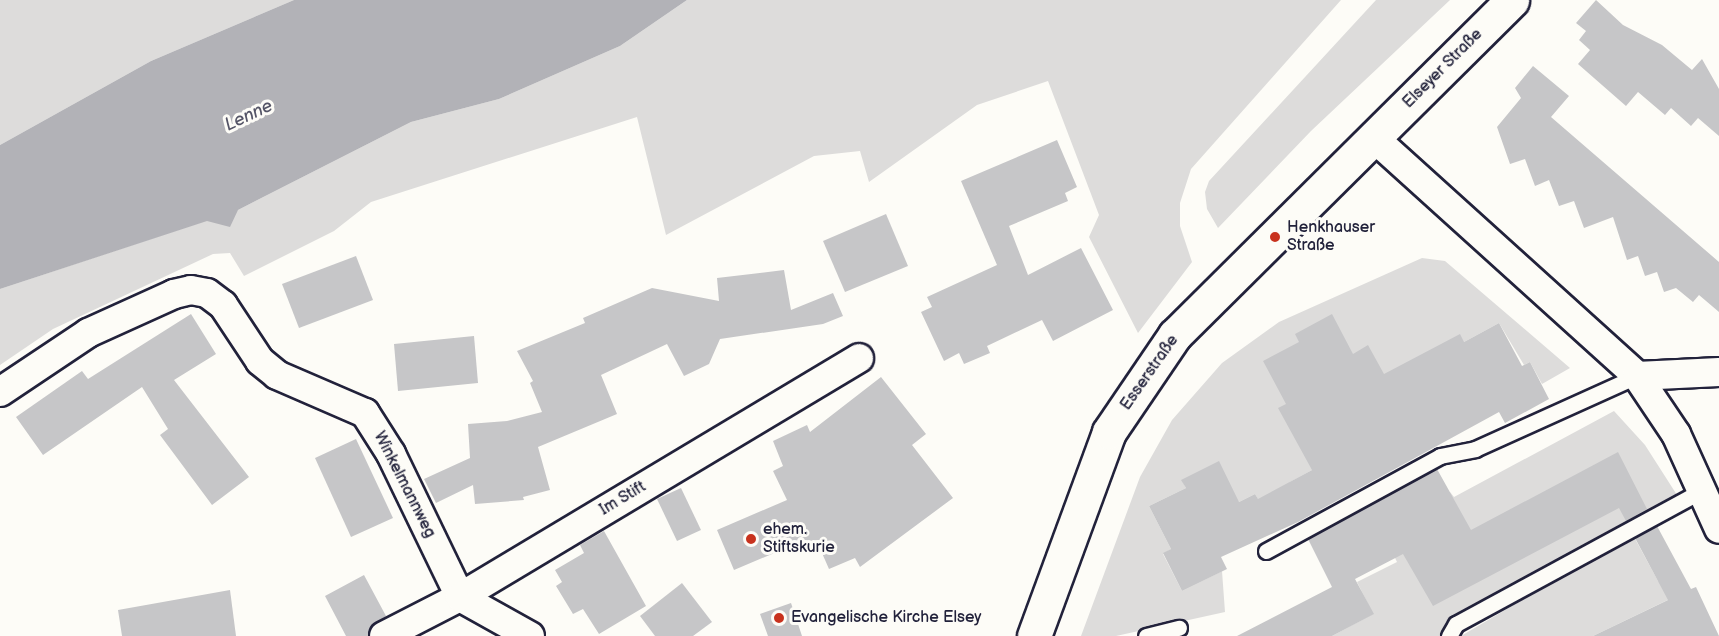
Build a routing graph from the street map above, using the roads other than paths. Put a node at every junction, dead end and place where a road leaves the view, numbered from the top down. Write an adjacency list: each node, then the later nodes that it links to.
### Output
1 (1512, 0): 2 (main road, Elseyer Straße)
2 (1374, 138): 5 (street); 14 (main road, Esserstraße)
3 (859, 358): 10 (street, Im Stift)
4 (1719, 372): 5 (street)
5 (1636, 376): 7 (street); 9 (lane)
6 (0, 392): 10 (street, Winkelmannweg)
7 (1713, 493): 8 (street); 16 (lane)
8 (1719, 530)
9 (1266, 550)
10 (460, 597): 12 (street, Im Stift); 13 (street)
11 (1179, 628): 15 (lane)
12 (384, 636)
13 (530, 636)
14 (1034, 636)
15 (1146, 636)
16 (1449, 636)

